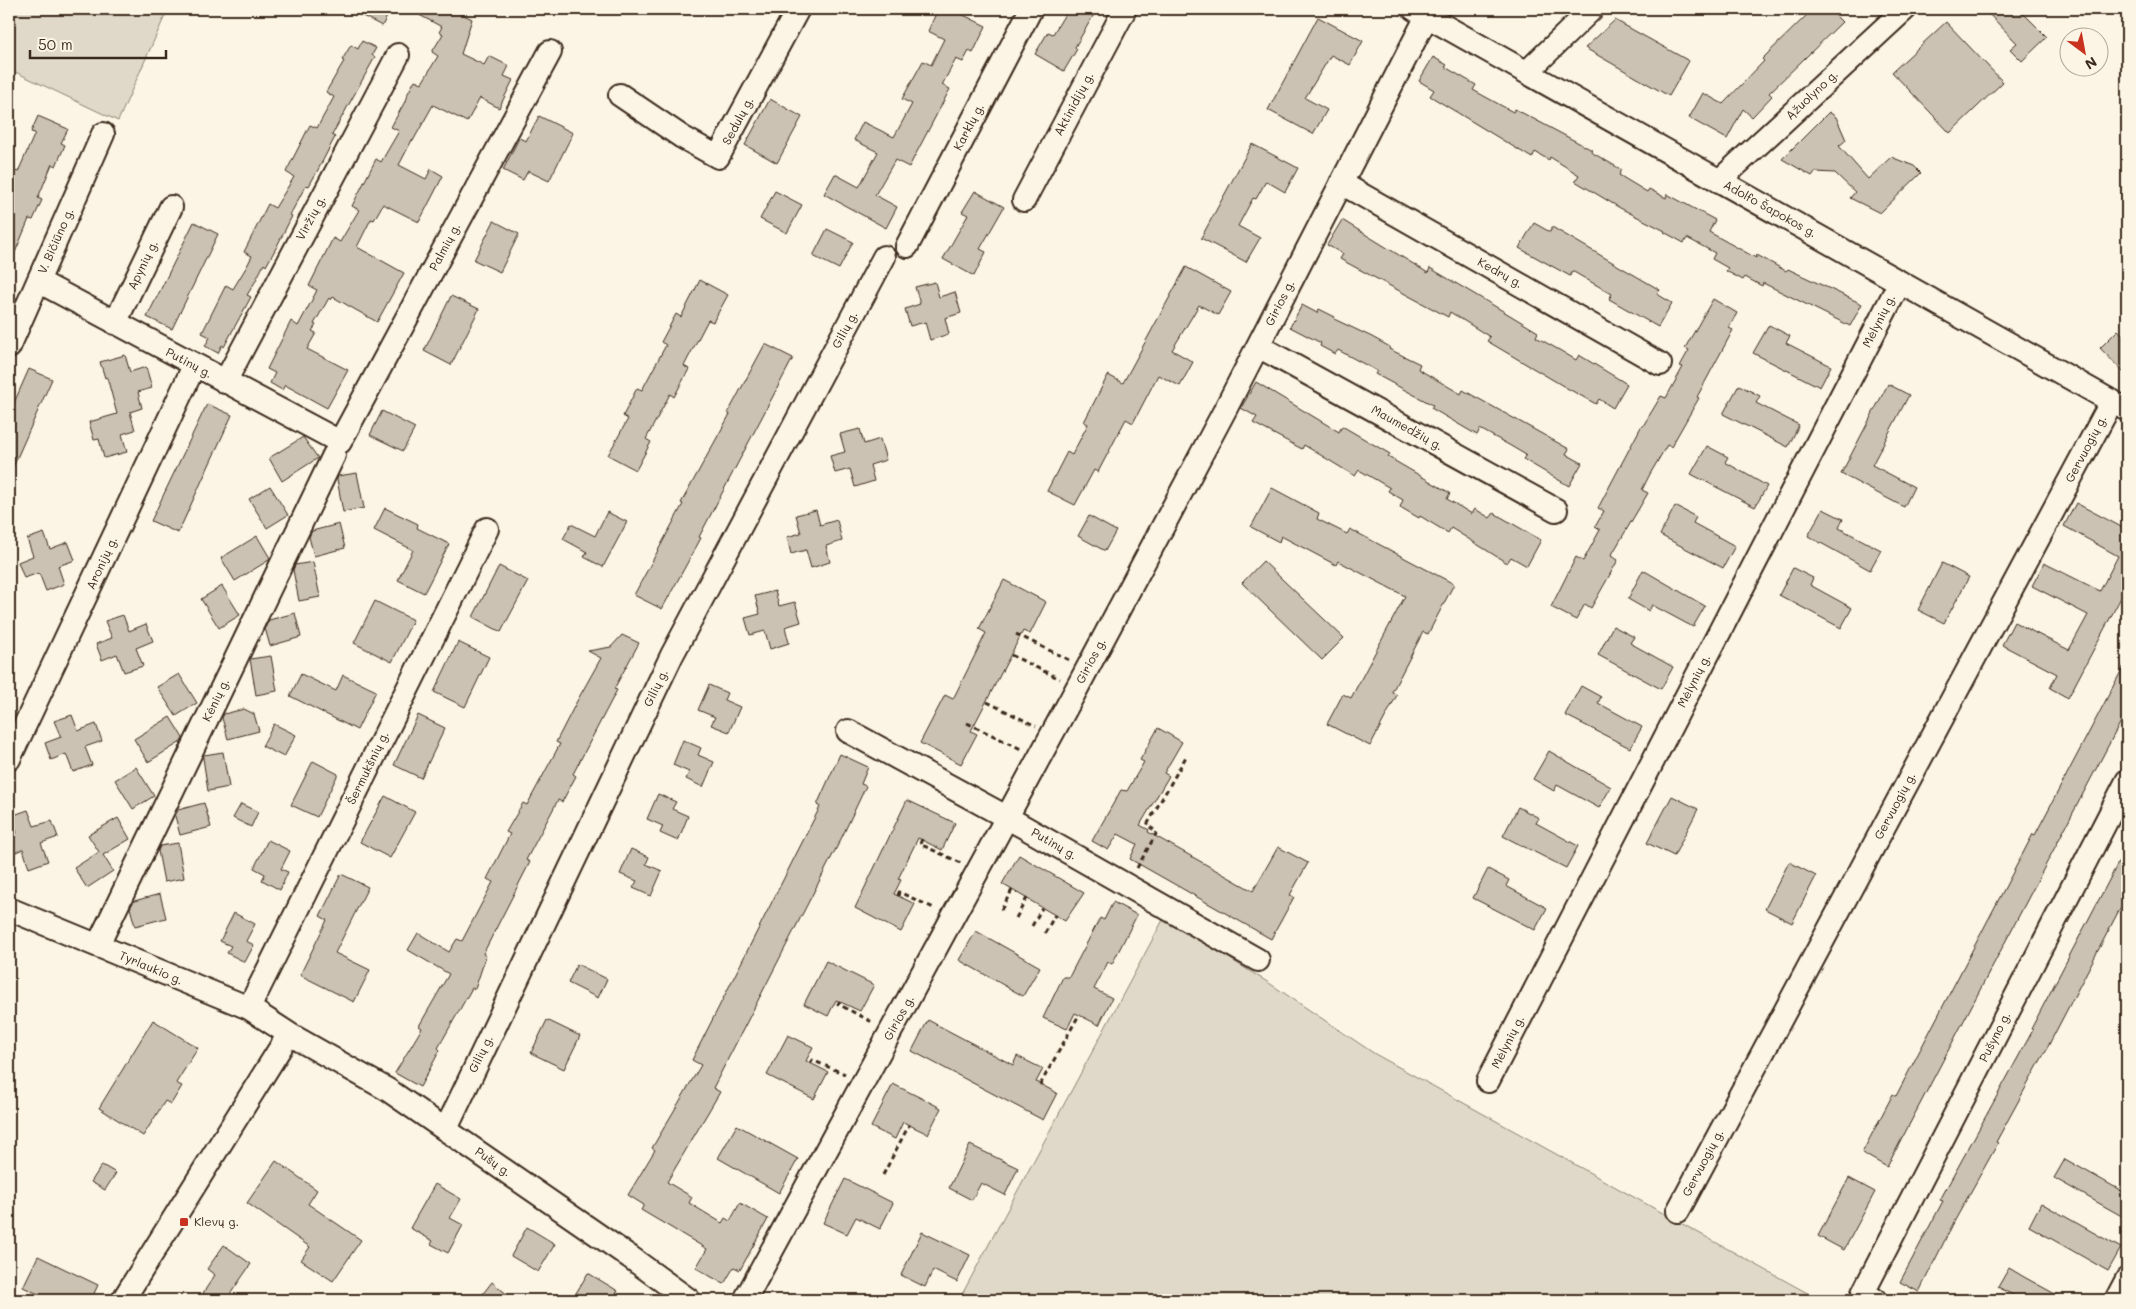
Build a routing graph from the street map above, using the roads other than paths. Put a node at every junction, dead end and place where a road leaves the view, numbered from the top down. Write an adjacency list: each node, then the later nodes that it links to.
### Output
1 (798, 9): 10 (street, Sedulų g.)
2 (1032, 9): 16 (street, Karklų g.)
3 (1125, 9): 14 (street, Aktinidijų g.)
4 (1592, 9): 9 (street)
5 (1905, 9): 12 (street, Ąžuolyno g.)
6 (1420, 12): 9 (street, Adolfo Šapokos g.); 13 (street, Girios g.)
7 (550, 52): 28 (street, Palmių g.)
8 (398, 55): 26 (street, Viržių g.)
9 (1527, 72): 12 (street, Adolfo Šapokos g.)
10 (620, 95)
11 (103, 134): 18 (street, V. Bičiūno g.)
12 (1719, 181): 19 (street, Adolfo Šapokos g.)
13 (1341, 183): 22 (street, Girios g.); 24 (street, Kedrų g.)
14 (1024, 200)
15 (171, 207): 21 (street, Apynių g.)
16 (907, 246)
17 (884, 257): 41 (street, Gilių g.)
18 (38, 281): 20 (street, V. Bičiūno g.); 21 (street, Putinų g.)
19 (1900, 282): 27 (street, Adolfo Šapokos g.); 40 (street, Mėlynių g.)
20 (18, 303): 23 (street, V. Bičiūno g.)
21 (115, 323): 25 (street, Putinų g.)
22 (1258, 346): 29 (street, Maumedžių g.); 34 (street, Girios g.)
23 (9, 347)
24 (1660, 364)
25 (194, 366): 26 (street, Putinų g.); 32 (street, Aronijų g.)
26 (225, 382): 28 (street, Putinų g.)
27 (2120, 406): 42 (street, Gervuogių g.)
28 (337, 448): 36 (street, Kėnių g.)
29 (1556, 510)
30 (487, 529): 38 (street, Šermukšnių g.)
31 (848, 730): 34 (street, Putinų g.)
32 (9, 759)
33 (2127, 781): 44 (street, Pušyno g.)
34 (1008, 818): 37 (street, Putinų g.); 47 (street, Girios g.)
35 (9, 908): 36 (street, Tyrlaukio g.)
36 (98, 945): 38 (street, Tyrlaukio g.)
37 (1258, 960)
38 (249, 1008): 39 (street, Tyrlaukio g.)
39 (289, 1034): 41 (street, Pušų g.); 45 (street)
40 (1488, 1082)
41 (446, 1129): 46 (street, Pušų g.)
42 (1678, 1210)
43 (2127, 1279): 48 (street)
44 (1869, 1296)
45 (123, 1300)
46 (689, 1300)
47 (745, 1300)
48 (2116, 1300)

